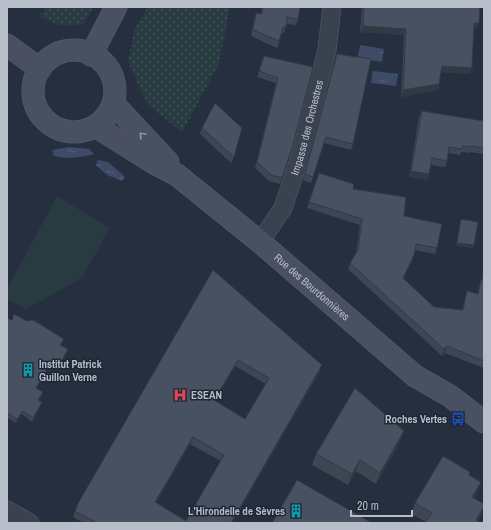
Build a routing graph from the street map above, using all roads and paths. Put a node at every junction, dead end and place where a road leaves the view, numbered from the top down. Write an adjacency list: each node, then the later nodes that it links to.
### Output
1 (116, 7): 4 (street)
2 (332, 7): 9 (street, Impasse des Orchestres)
3 (7, 45): 5 (street)
4 (91, 55): 5 (street); 6 (street)
5 (40, 69): 7 (street)
6 (113, 103): 7 (street); 8 (street, Rue des Bourdonnières, one-way to 6)
7 (95, 126): 8 (street, Rue des Bourdonnières)
8 (177, 175): 9 (street, Rue des Bourdonnières)
9 (260, 242): 10 (street, Rue des Bourdonnières)
10 (450, 396): 11 (street, Rue des Bourdonnières); 12 (street, Rue des Bourdonnières)
11 (484, 403)
12 (484, 422)
13 (7, 510): 14 (street)
14 (30, 523)

